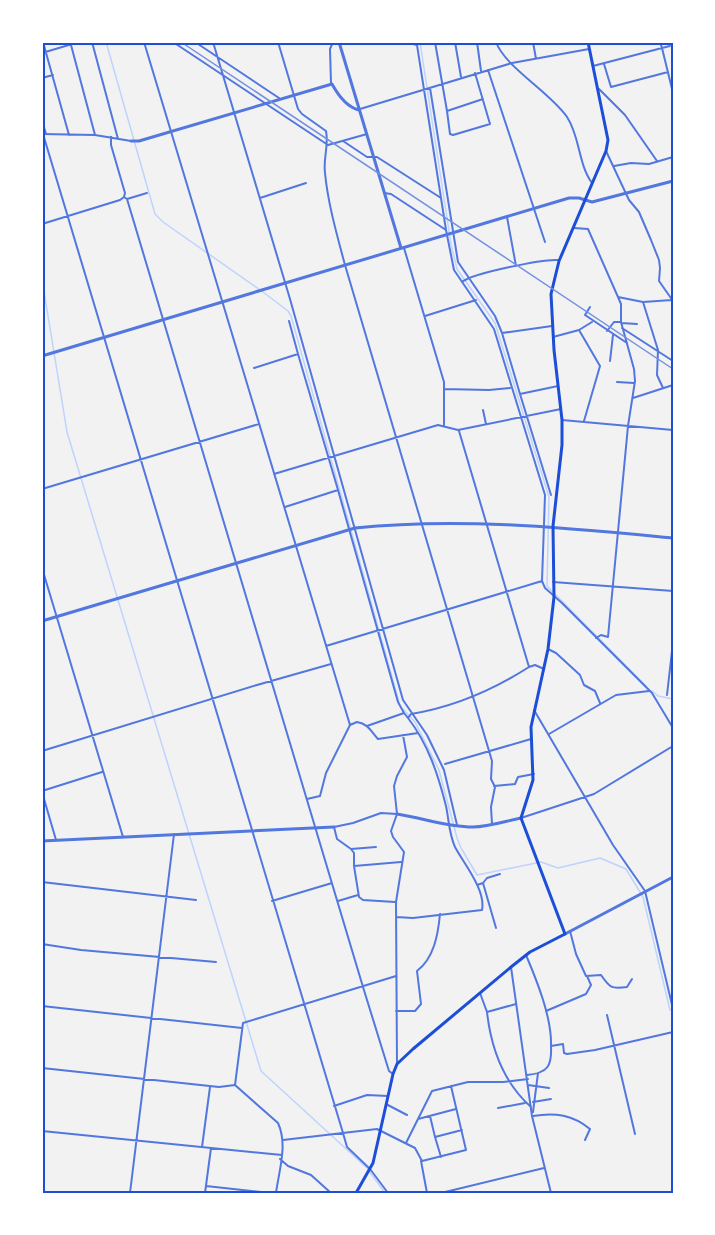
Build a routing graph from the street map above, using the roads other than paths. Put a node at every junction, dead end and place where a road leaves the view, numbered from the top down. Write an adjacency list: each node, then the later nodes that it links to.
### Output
1 (43, 42): 24 (street)
2 (80, 42): 20 (street)
3 (92, 42): 58 (street)
4 (144, 42): 52 (street)
5 (173, 42): 35 (street)
6 (195, 42): 25 (street)
7 (213, 42): 25 (street)
8 (278, 42): 44 (street)
9 (333, 42): 38 (street)
10 (339, 42): 48 (street)
11 (405, 42): 19 (street)
12 (435, 42): 39 (street)
13 (455, 42): 37 (street)
14 (477, 42): 31 (street)
15 (496, 42): 27 (street)
16 (533, 42): 26 (street)
17 (588, 42): 23 (main road)
18 (660, 42): 22 (street)
19 (417, 44): 42 (street)
20 (71, 45): 24 (street); 56 (street)
21 (670, 46): 22 (street)
22 (662, 48): 28 (street); 32 (street)
23 (589, 49): 26 (street); 29 (main road)
24 (44, 52): 34 (street)
25 (217, 57): 35 (street); 45 (street)
26 (536, 59): 27 (street)
27 (512, 63): 30 (street); 69 (street)
28 (604, 64): 29 (street); 32 (street)
29 (593, 66): 41 (main road)
30 (488, 70): 31 (street); 77 (street)
31 (482, 72): 33 (street)
32 (668, 72): 43 (street)
33 (475, 73): 37 (street); 46 (street)
34 (53, 75): 36 (street); 55 (street)
35 (223, 75): 47 (street); 50 (street)
36 (42, 78)
37 (462, 78): 39 (street)
38 (332, 84): 44 (street); 48 (street)
39 (441, 84): 40 (street); 49 (street)
40 (430, 88): 42 (street); 83 (street)
41 (599, 89): 62 (main road); 65 (street)
42 (424, 90): 48 (street); 75 (street)
43 (673, 93)
44 (294, 94): 45 (street); 61 (street)
45 (279, 98): 47 (street)
46 (483, 99): 49 (street); 49 (street)
47 (263, 103): 50 (street); 61 (street)
48 (359, 110): 54 (street)
49 (447, 111)
50 (234, 112): 52 (street); 74 (street)
51 (42, 120): 53 (street)
52 (171, 131): 59 (street); 96 (street)
53 (43, 134): 55 (street); 78 (street)
54 (367, 134): 60 (street); 63 (street)
55 (69, 135): 56 (street)
56 (95, 135): 57 (street)
57 (111, 137): 58 (street); 73 (street)
58 (118, 139): 59 (street)
59 (131, 141)
60 (343, 141): 61 (street); 63 (street)
61 (327, 145): 87 (street)
62 (606, 151): 66 (street); 69 (main road)
63 (374, 157): 71 (street); 75 (street)
64 (673, 157): 65 (street)
65 (657, 161): 66 (street)
66 (613, 166): 72 (street)
67 (673, 181): 72 (street)
68 (306, 183): 74 (street)
69 (592, 183): 76 (main road)
70 (147, 193): 73 (street)
71 (384, 193): 82 (street); 85 (street)
72 (626, 194): 76 (street); 94 (street)
73 (125, 198): 78 (street); 99 (street)
74 (260, 198): 91 (street)
75 (441, 198): 82 (street)
76 (585, 200): 77 (street); 81 (main road)
77 (534, 208): 79 (street); 84 (street)
78 (67, 216): 80 (street); 111 (street)
79 (507, 217): 83 (street); 88 (street)
80 (42, 224)
81 (574, 228): 86 (main road); 92 (street)
82 (446, 233): 83 (street); 85 (street); 90 (street)
83 (453, 233): 89 (street)
84 (545, 242)
85 (403, 248): 87 (street); 98 (street)
86 (560, 261): 88 (street); 104 (main road)
87 (345, 265): 91 (street); 142 (street)
88 (516, 266): 89 (street)
89 (467, 278): 90 (street); 108 (street)
90 (462, 282): 93 (street)
91 (285, 283): 96 (street); 112 (street)
92 (618, 297): 95 (street); 102 (street)
93 (476, 300): 98 (street); 125 (street)
94 (672, 300): 95 (street)
95 (643, 302): 115 (street)
96 (222, 303): 99 (street); 136 (street)
97 (590, 307): 101 (street)
98 (425, 316): 127 (street)
99 (163, 320): 111 (street); 143 (street)
100 (289, 321): 113 (street)
101 (592, 322): 106 (street); 107 (street)
102 (621, 322): 103 (street); 105 (street); 107 (street)
103 (637, 324)
104 (552, 326): 108 (street); 110 (main road)
105 (622, 328): 114 (street); 115 (street)
106 (579, 330): 110 (street); 135 (street)
107 (607, 331): 109 (street)
108 (502, 333): 128 (street)
109 (613, 335): 114 (street); 118 (street)
110 (553, 337): 124 (main road)
111 (104, 338): 117 (street); 146 (street)
112 (301, 338): 113 (street); 144 (street)
113 (294, 340): 116 (street)
114 (627, 343): 122 (street)
115 (658, 350): 119 (street); 126 (street)
116 (298, 354): 120 (street); 145 (street)
117 (42, 356)
118 (610, 361)
119 (673, 361)
120 (254, 368)
121 (617, 382): 122 (street)
122 (634, 383): 129 (street)
123 (673, 385): 126 (street)
124 (558, 386): 128 (street); 130 (main road)
125 (511, 388): 127 (street); 133 (street)
126 (663, 388): 129 (street)
127 (444, 389): 138 (street)
128 (520, 394): 132 (street)
129 (632, 398): 139 (street)
130 (561, 409): 132 (street); 134 (main road)
131 (483, 410): 137 (street)
132 (527, 416): 133 (street); 150 (street)
133 (520, 418): 137 (street); 154 (street)
134 (562, 420): 135 (street); 155 (main road)
135 (583, 422): 139 (street)
136 (259, 424): 143 (street); 147 (street)
137 (486, 424): 140 (street)
138 (444, 425): 140 (street); 142 (street)
139 (628, 426): 141 (street); 158 (street)
140 (458, 430): 152 (street)
141 (673, 430)
142 (396, 438): 144 (street); 153 (street)
143 (198, 442): 146 (street); 161 (street)
144 (334, 456): 145 (street); 156 (street)
145 (328, 458): 147 (street); 149 (street)
146 (140, 460): 148 (street); 163 (street)
147 (274, 474): 151 (street)
148 (42, 489)
149 (338, 490): 151 (street); 157 (street)
150 (551, 495)
151 (284, 507): 160 (street)
152 (486, 523): 153 (street); 154 (street); 167 (street)
153 (422, 524): 156 (street); 170 (street)
154 (544, 526): 155 (street); 164 (street)
155 (553, 526): 158 (street); 165 (main road)
156 (354, 528): 157 (street); 173 (street)
157 (348, 529): 160 (street); 174 (street)
158 (618, 532): 159 (street); 166 (street)
159 (673, 537)
160 (296, 545): 161 (street); 177 (street)
161 (236, 562): 163 (street); 182 (street)
162 (42, 568): 171 (street)
163 (177, 581): 171 (street); 186 (street)
164 (542, 581): 167 (street); 169 (street)
165 (553, 582): 166 (street); 169 (main road)
166 (613, 587): 168 (street); 175 (street)
167 (508, 591): 170 (street); 180 (street)
168 (673, 591)
169 (554, 597): 175 (street); 178 (main road)
170 (448, 609): 173 (street); 185 (street)
171 (57, 616): 172 (street); 197 (street)
172 (42, 621)
173 (383, 628): 174 (street); 190 (street)
174 (376, 630): 177 (street); 189 (street)
175 (596, 638): 183 (street)
176 (673, 642): 184 (street)
177 (326, 646): 179 (street)
178 (548, 649): 181 (main road); 187 (street)
179 (331, 664): 182 (street); 191 (street)
180 (529, 667): 181 (street); 185 (street)
181 (544, 669): 188 (main road)
182 (270, 681): 186 (street); 208 (street)
183 (649, 691): 187 (street); 193 (street)
184 (667, 695)
185 (474, 696): 190 (street); 201 (street)
186 (212, 699): 197 (street); 216 (street)
187 (600, 703): 195 (street)
188 (534, 710): 195 (street); 198 (main road)
189 (404, 713): 190 (street); 192 (street)
190 (410, 716): 194 (street); 213 (street)
191 (350, 725): 192 (street); 208 (street)
192 (367, 726): 196 (street)
193 (673, 728)
194 (418, 733): 196 (street); 211 (street)
195 (549, 734): 207 (street)
196 (403, 735): 209 (street)
197 (91, 736): 200 (street); 203 (street)
198 (531, 739): 201 (street); 204 (main road)
199 (673, 746): 207 (street)
200 (42, 751)
201 (489, 751): 202 (street); 205 (street)
202 (445, 764)
203 (103, 772): 206 (street); 218 (street)
204 (534, 774): 205 (street); 210 (main road)
205 (494, 786): 212 (street)
206 (42, 791): 219 (street)
207 (586, 797): 210 (street); 231 (street)
208 (307, 799): 215 (street)
209 (397, 814): 211 (street); 214 (street); 223 (street)
210 (521, 818): 212 (street); 242 (main road)
211 (450, 824): 213 (street); 230 (street)
212 (492, 824): 213 (street)
213 (457, 825)
214 (334, 827): 215 (street); 222 (street)
215 (315, 828): 216 (street); 229 (street)
216 (252, 831): 217 (street); 235 (street)
217 (174, 834): 218 (street); 232 (street)
218 (123, 837): 219 (street)
219 (56, 840): 220 (street)
220 (42, 841)
221 (375, 847): 222 (street)
222 (351, 849): 224 (street)
223 (401, 862): 224 (street); 237 (street)
224 (354, 866): 233 (street)
225 (500, 874): 228 (street)
226 (673, 877): 231 (street)
227 (42, 882): 232 (street)
228 (483, 883): 230 (street); 240 (street)
229 (332, 884): 235 (street); 236 (street)
230 (477, 885): 238 (street)
231 (645, 891): 241 (street); 256 (street)
232 (167, 896): 234 (street); 245 (street)
233 (358, 896): 236 (street); 237 (street)
234 (196, 900)
235 (272, 901): 254 (street)
236 (337, 902): 251 (street)
237 (396, 902): 239 (street)
238 (440, 914): 239 (street); 257 (street)
239 (396, 917): 248 (street)
240 (496, 928)
241 (570, 931): 242 (street); 249 (street)
242 (565, 934): 244 (main road)
243 (42, 944): 245 (street)
244 (526, 955): 247 (main road); 258 (street)
245 (160, 957): 246 (street); 261 (street)
246 (216, 962)
247 (511, 967): 252 (main road); 253 (street)
248 (396, 976): 251 (street); 257 (street)
249 (587, 976): 250 (street); 258 (street)
250 (632, 979)
251 (363, 987): 254 (street); 269 (street)
252 (480, 993): 259 (street); 266 (main road)
253 (516, 1004): 259 (street); 270 (street)
254 (304, 1005): 262 (street); 283 (street)
255 (42, 1006): 261 (street)
256 (673, 1009)
257 (396, 1011): 266 (street)
258 (545, 1011): 264 (street)
259 (487, 1012): 272 (street)
260 (607, 1015): 265 (street)
261 (152, 1018): 262 (street); 271 (street)
262 (242, 1028): 273 (street)
263 (673, 1032): 265 (street)
264 (551, 1046): 265 (street); 268 (street)
265 (614, 1046): 294 (street)
266 (397, 1064): 269 (main road)
267 (42, 1068): 271 (street)
268 (538, 1073): 270 (street); 277 (street)
269 (393, 1074): 279 (main road)
270 (527, 1077): 272 (street); 274 (street)
271 (145, 1079): 275 (street); 296 (street)
272 (511, 1081): 276 (street); 281 (street)
273 (235, 1085): 275 (street); 297 (street)
274 (528, 1085): 277 (street); 281 (street)
275 (210, 1086): 300 (street)
276 (452, 1086): 285 (street); 289 (street)
277 (536, 1086): 278 (street); 281 (street)
278 (549, 1088)
279 (388, 1096): 282 (main road); 283 (street)
280 (551, 1099): 281 (street)
281 (530, 1102): 284 (street); 288 (street); 288 (street)
282 (386, 1104): 286 (street); 290 (main road)
283 (334, 1106): 293 (street)
284 (498, 1108)
285 (457, 1109): 287 (street); 291 (street)
286 (407, 1115)
287 (430, 1116): 289 (street); 295 (street)
288 (532, 1116): 298 (street); 305 (street)
289 (418, 1119): 299 (street)
290 (381, 1130): 293 (street); 299 (street); 306 (main road)
291 (462, 1130): 295 (street); 302 (street)
292 (42, 1131): 296 (street)
293 (343, 1133): 297 (street); 306 (street)
294 (635, 1134)
295 (435, 1137): 302 (street)
296 (137, 1140): 300 (street); 309 (street)
297 (283, 1140): 303 (street)
298 (585, 1140)
299 (406, 1143): 304 (street)
300 (202, 1147): 301 (street)
301 (211, 1148): 303 (street); 307 (street)
302 (441, 1156): 304 (street)
303 (281, 1157): 312 (street); 313 (street)
304 (421, 1161): 316 (street)
305 (544, 1168): 308 (street); 318 (street)
306 (370, 1169): 314 (main road); 315 (street)
307 (206, 1186): 310 (street); 311 (street)
308 (457, 1191): 317 (street)
309 (130, 1193)
310 (205, 1193)
311 (271, 1193)
312 (276, 1193)
313 (331, 1193)
314 (356, 1193)
315 (388, 1193)
316 (427, 1193)
317 (441, 1193)
318 (551, 1193)

